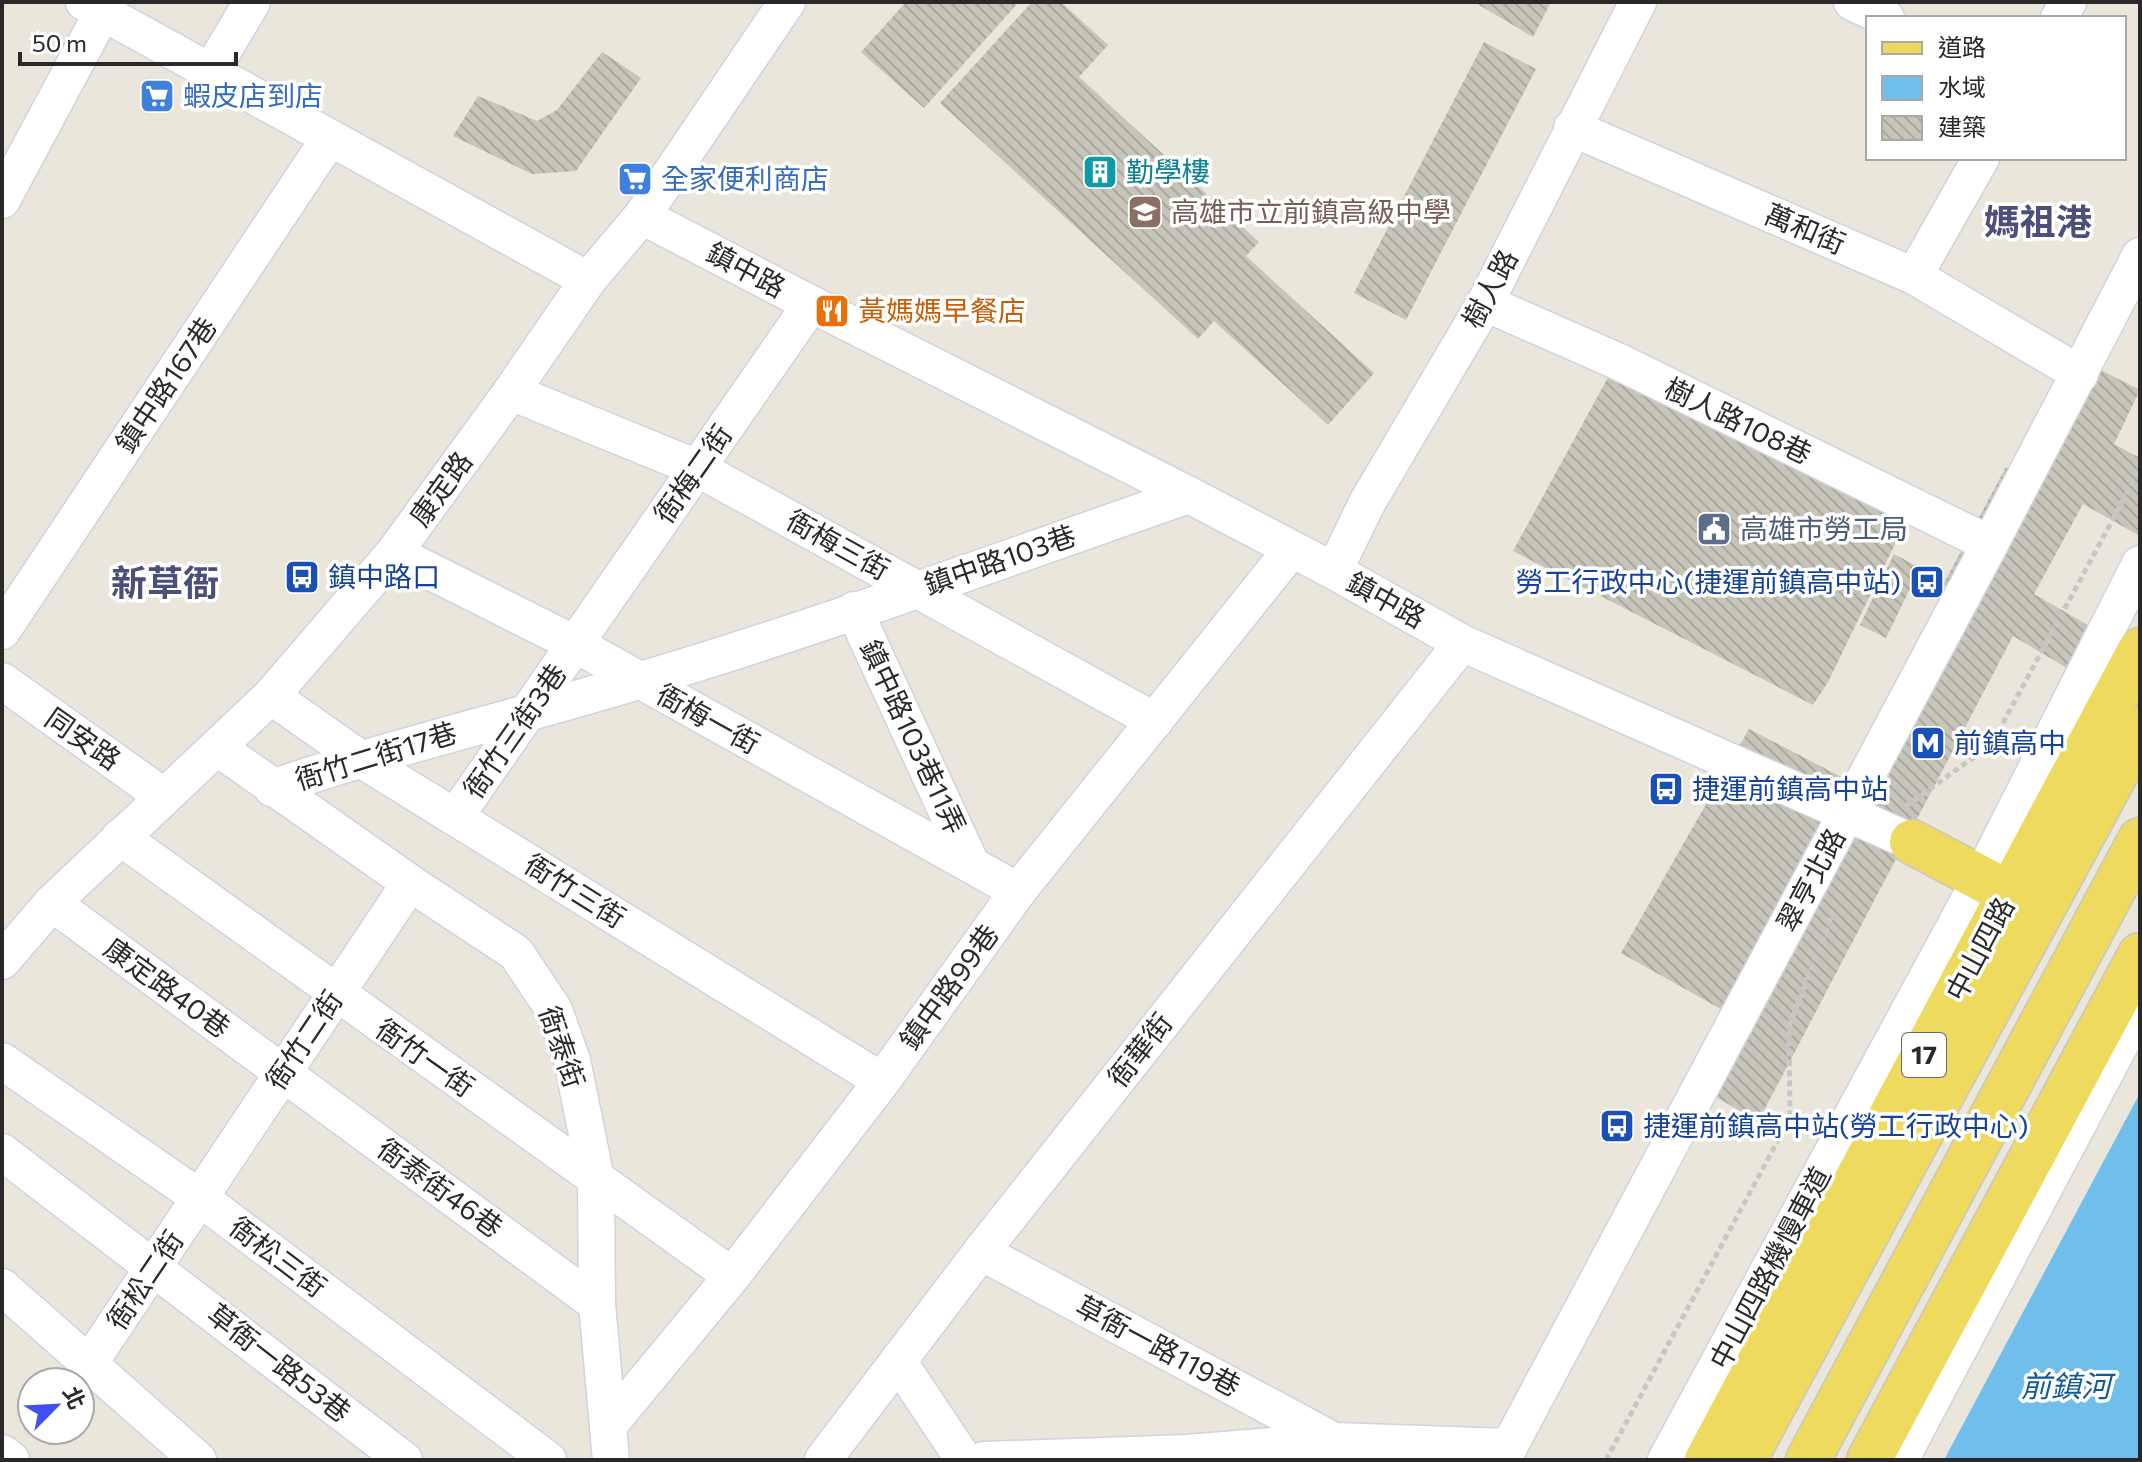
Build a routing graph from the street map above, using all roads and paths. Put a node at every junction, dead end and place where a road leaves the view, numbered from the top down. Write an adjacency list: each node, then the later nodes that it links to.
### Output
1 (252, 2): 7 (street)
2 (787, 2): 12 (street, 康定路)
3 (1638, 2): 8 (street, 樹人路)
4 (1852, 2): 6 (street)
5 (98, 5): 7 (street); 11 (street)
6 (1882, 16)
7 (210, 73): 9 (street)
8 (1572, 128): 14 (street, 萬和街); 16 (street, 樹人路)
9 (329, 139): 15 (street); 30 (street, 鎮中路167巷)
10 (1980, 160): 14 (street)
11 (2, 200)
12 (642, 216): 15 (street, 康定路); 17 (street, 鎮中路)
13 (2140, 256): 18 (street, 翠亨北路)
14 (1914, 276): 18 (street, 萬和街)
15 (588, 280): 19 (street, 康定路)
16 (1485, 303): 23 (street, 樹人路108巷); 27 (street, 樹人路)
17 (811, 304): 20 (street, 衙梅二街); 22 (street, 鎮中路)
18 (2080, 374): 23 (street, 翠亨北路)
19 (511, 392): 20 (street, 衙梅三街); 25 (street, 康定路)
20 (697, 468): 28 (street, 衙梅三街); 32 (street, 衙梅二街)
21 (2140, 469): 45 (path)
22 (1189, 495): 24 (street, 鎮中路); 28 (street, 鎮中路103巷)
23 (1990, 544): 45 (street, 翠亨北路)
24 (1291, 550): 27 (street, 鎮中路); 38 (street, 鎮中路99巷)
25 (394, 553): 32 (street, 衙梅一街); 36 (street, 康定路)
26 (2140, 564): 51 (street, 中山四路機慢車道)
27 (1334, 571): 31 (street, 鎮中路)
28 (919, 589): 29 (street, 鎮中路103巷); 38 (street, 衙梅三街)
29 (854, 610): 35 (street, 鎮中路103巷); 48 (street, 鎮中路103巷11弄)
30 (2, 631)
31 (1462, 643): 45 (street, 鎮中路); 65 (street, 衙華街)
32 (575, 644): 35 (street, 衙梅一街); 37 (street, 衙竹三街3巷)
33 (2140, 650): 51 (main road, 中山四路 / 17)
34 (2, 681): 43 (street, 同安路)
35 (640, 681): 37 (street, 衙竹二街17巷); 48 (street, 衙梅一街)
36 (271, 696): 40 (street, 康定路); 41 (street, 衙竹三街)
37 (527, 713): 41 (street, 衙竹二街17巷); 44 (street, 衙竹三街3巷)
38 (1155, 721): 50 (street, 鎮中路99巷)
39 (2140, 729): 51 (main road, 中山四路 / 17)
40 (218, 748): 42 (street, 衙泰街); 43 (street, 康定路)
41 (359, 758): 42 (street, 衙竹二街17巷); 44 (street, 衙竹三街)
42 (272, 788): 49 (street, 衙泰街)
43 (163, 796): 46 (street, 康定路)
44 (455, 817): 61 (street, 衙竹三街)
45 (1878, 828): 51 (main road, 鎮中路); 75 (street, 翠亨北路)
46 (120, 837): 52 (street, 康定路); 57 (street, 衙竹一街)
47 (2140, 840): 54 (main road)
48 (971, 864): 50 (street, 衙梅一街)
49 (410, 883): 57 (street, 衙竹二街); 63 (street, 衙泰街)
50 (1018, 891): 61 (street, 鎮中路99巷)
51 (2011, 894): 54 (main road, 鎮中路); 86 (street, 中山四路機慢車道); 87 (main road, 中山四路 / 17); 88 (main road, 中山四路 / 17)
52 (52, 903): 56 (street, 康定路); 60 (street, 康定路40巷)
53 (1836, 904): 85 (path)
54 (2090, 935): 55 (main road, 鎮中路); 89 (main road)
55 (2139, 959): 90 (main road)
56 (2, 961)
57 (335, 994): 60 (street, 衙竹二街); 63 (street, 衙竹一街)
58 (2140, 1007): 91 (street)
59 (2, 1061): 64 (street, 衙松三街)
60 (283, 1072): 64 (street, 衙竹二街); 69 (street, 衙泰街46巷)
61 (882, 1081): 67 (street, 鎮中路99巷)
62 (2, 1152): 66 (street, 草衙一路53巷)
63 (596, 1179): 67 (street, 衙竹一街); 69 (street, 衙泰街)
64 (200, 1198): 66 (street, 衙松二街); 80 (street, 衙松三街)
65 (981, 1252): 70 (street, 衙華街); 73 (street, 草衙一路119巷)
66 (154, 1266): 71 (street, 衙松二街); 79 (street, 草衙一路53巷)
67 (732, 1276): 72 (street, 鎮中路99巷)
68 (2, 1287): 71 (street)
69 (597, 1304): 72 (street, 衙泰街)
70 (898, 1361): 82 (street, 衙華街); 83 (street)
71 (90, 1362): 78 (street)
72 (609, 1425): 81 (street, 衙泰街)
73 (1334, 1441): 75 (street); 76 (street)
74 (2, 1453): 77 (street)
75 (1506, 1453)
76 (1188, 1456): 84 (street)
77 (11, 1460)
78 (198, 1460)
79 (404, 1460)
80 (548, 1460)
81 (611, 1460)
82 (823, 1460)
83 (964, 1460)
84 (984, 1460)
85 (1606, 1460)
86 (1666, 1460)
87 (1707, 1460)
88 (1744, 1460)
89 (1808, 1460)
90 (1869, 1460)
91 (1900, 1460)

